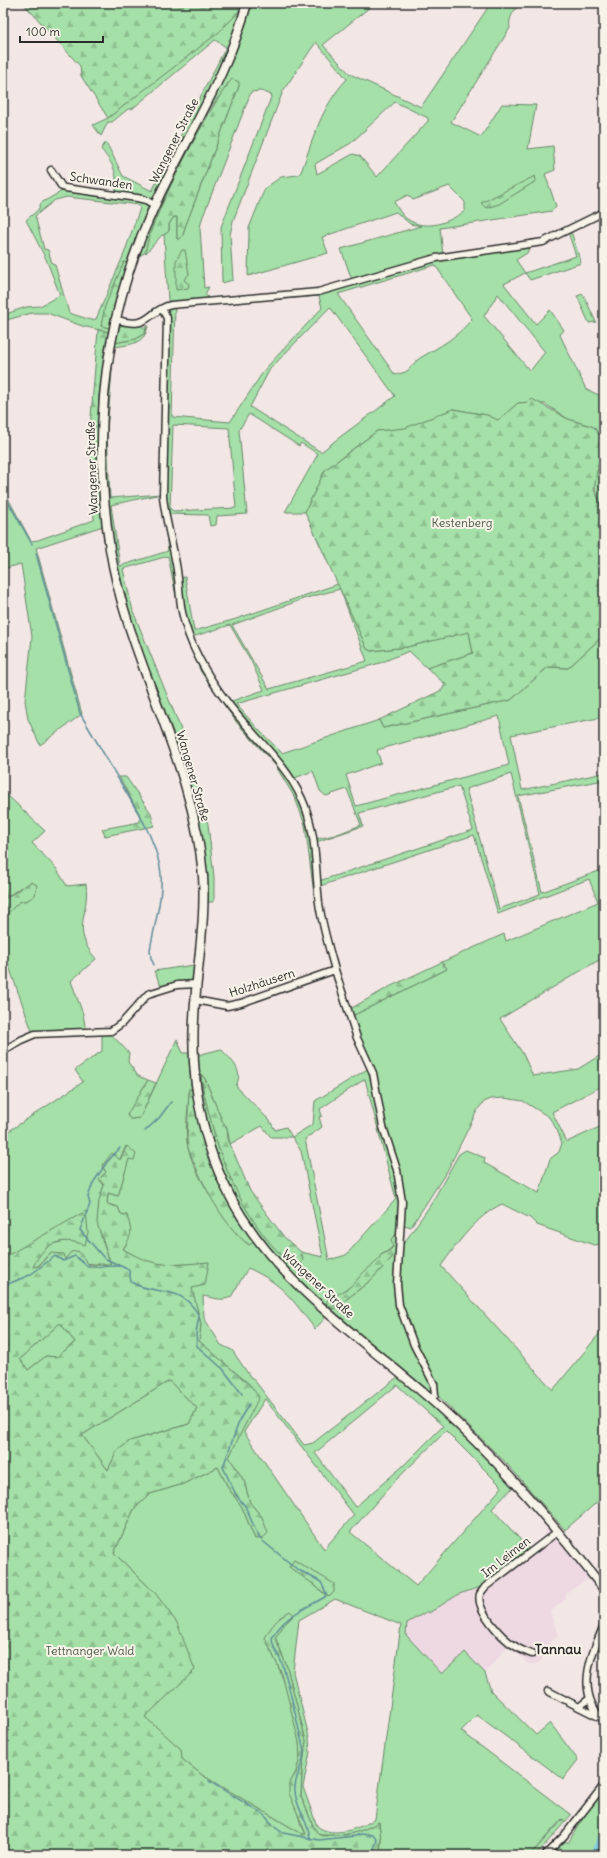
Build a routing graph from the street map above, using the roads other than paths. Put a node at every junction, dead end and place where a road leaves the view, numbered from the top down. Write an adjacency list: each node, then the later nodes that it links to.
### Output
1 (247, 3): 3 (main road, Wangener Straße)
2 (51, 170): 3 (street, Schwanden)
3 (154, 205): 6 (main road, Wangener Straße)
4 (604, 212): 5 (street)
5 (162, 310): 6 (street); 7 (street)
6 (115, 319): 8 (main road, Wangener Straße)
7 (335, 970): 9 (street, Holzhäusern); 11 (street)
8 (197, 984): 9 (main road, Wangener Straße); 10 (street)
9 (195, 1000): 11 (main road, Wangener Straße)
10 (3, 1051)
11 (431, 1399): 12 (main road, Wangener Straße)
12 (557, 1532): 13 (main road, Wangener Straße); 15 (street, Im Leimen)
13 (604, 1589)
14 (604, 1625): 17 (street)
15 (532, 1654)
16 (548, 1691): 18 (street)
17 (589, 1699): 18 (street); 19 (street)
18 (579, 1707): 19 (street)
19 (602, 1719)
20 (604, 1785): 21 (street)
21 (544, 1855)

